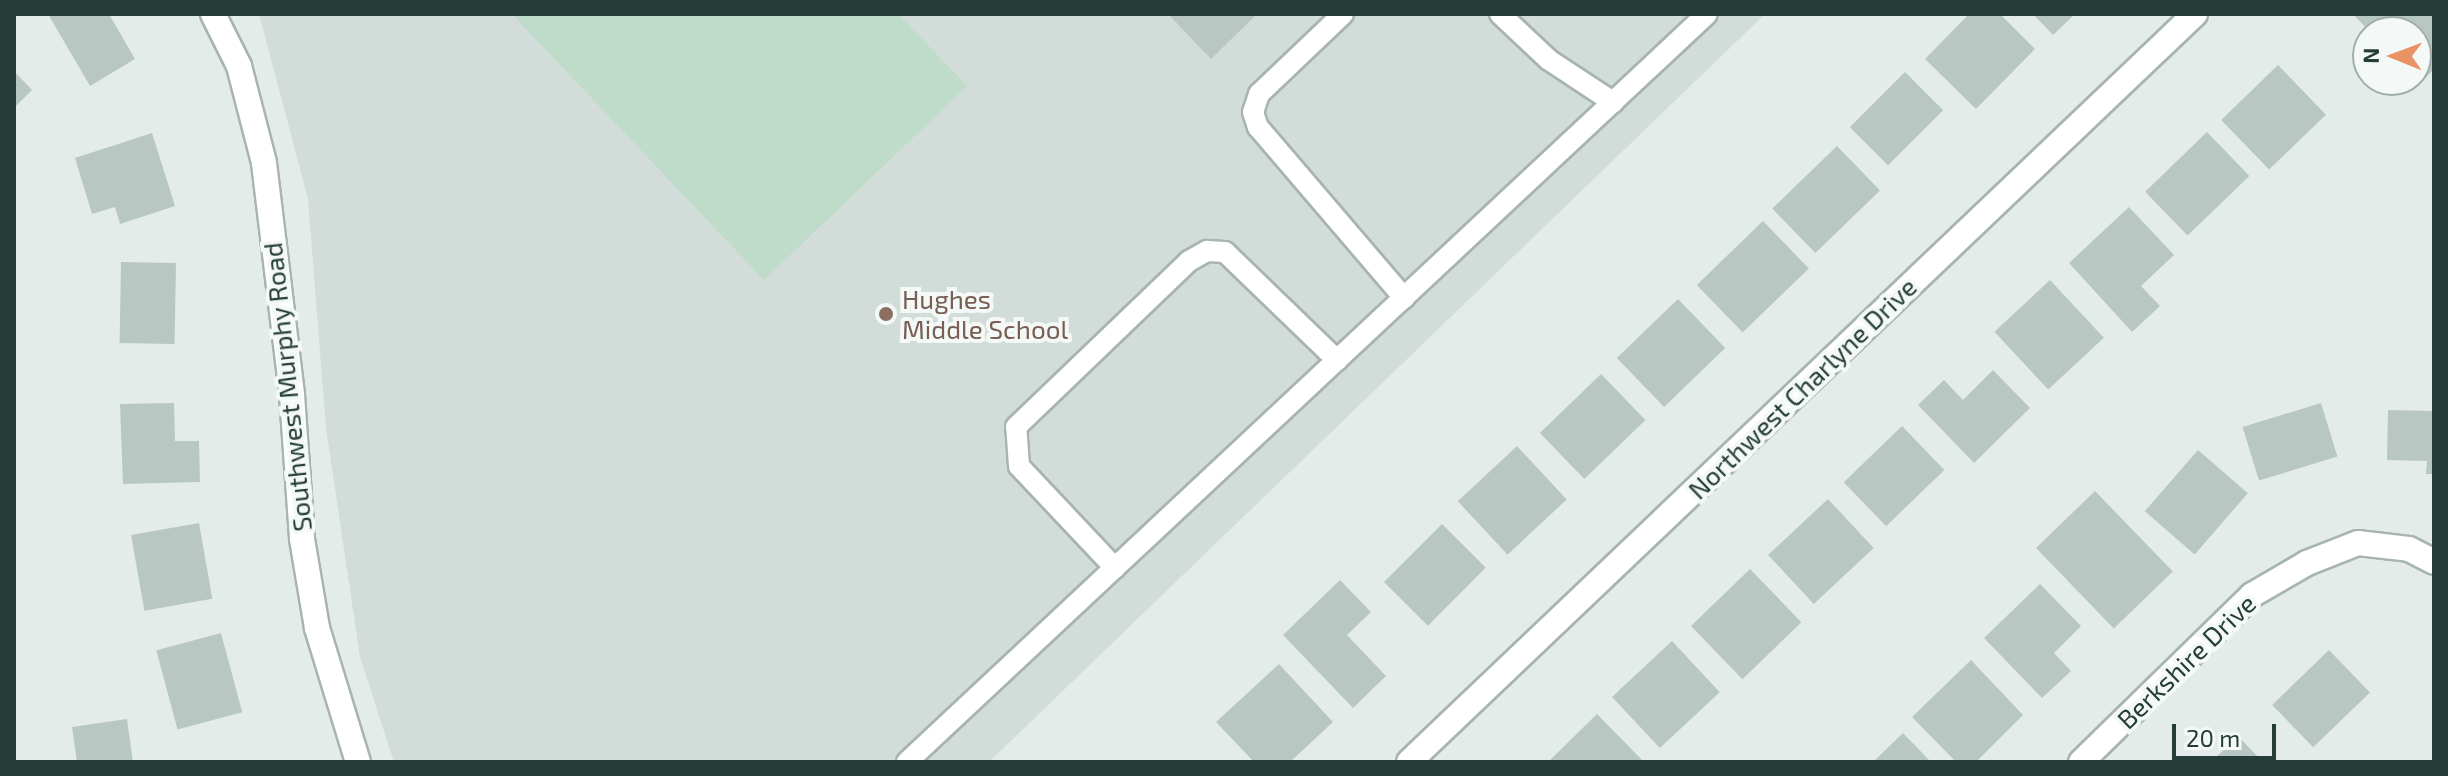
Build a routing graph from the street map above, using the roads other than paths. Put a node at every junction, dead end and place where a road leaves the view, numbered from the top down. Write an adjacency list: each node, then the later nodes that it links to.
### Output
1 (213, 14): 11 (street, Southwest Murphy Road)
2 (1343, 14): 7 (lane)
3 (1500, 14): 6 (lane)
4 (1707, 14): 6 (lane)
5 (2195, 14): 13 (street, Northwest Charlyne Drive)
6 (1613, 102): 7 (lane)
7 (1404, 298): 8 (lane)
8 (1337, 360): 10 (lane); 10 (lane)
9 (2434, 562): 14 (street, Berkshire Drive)
10 (1115, 568): 12 (lane)
11 (358, 762)
12 (907, 762)
13 (1409, 762)
14 (2081, 762)

